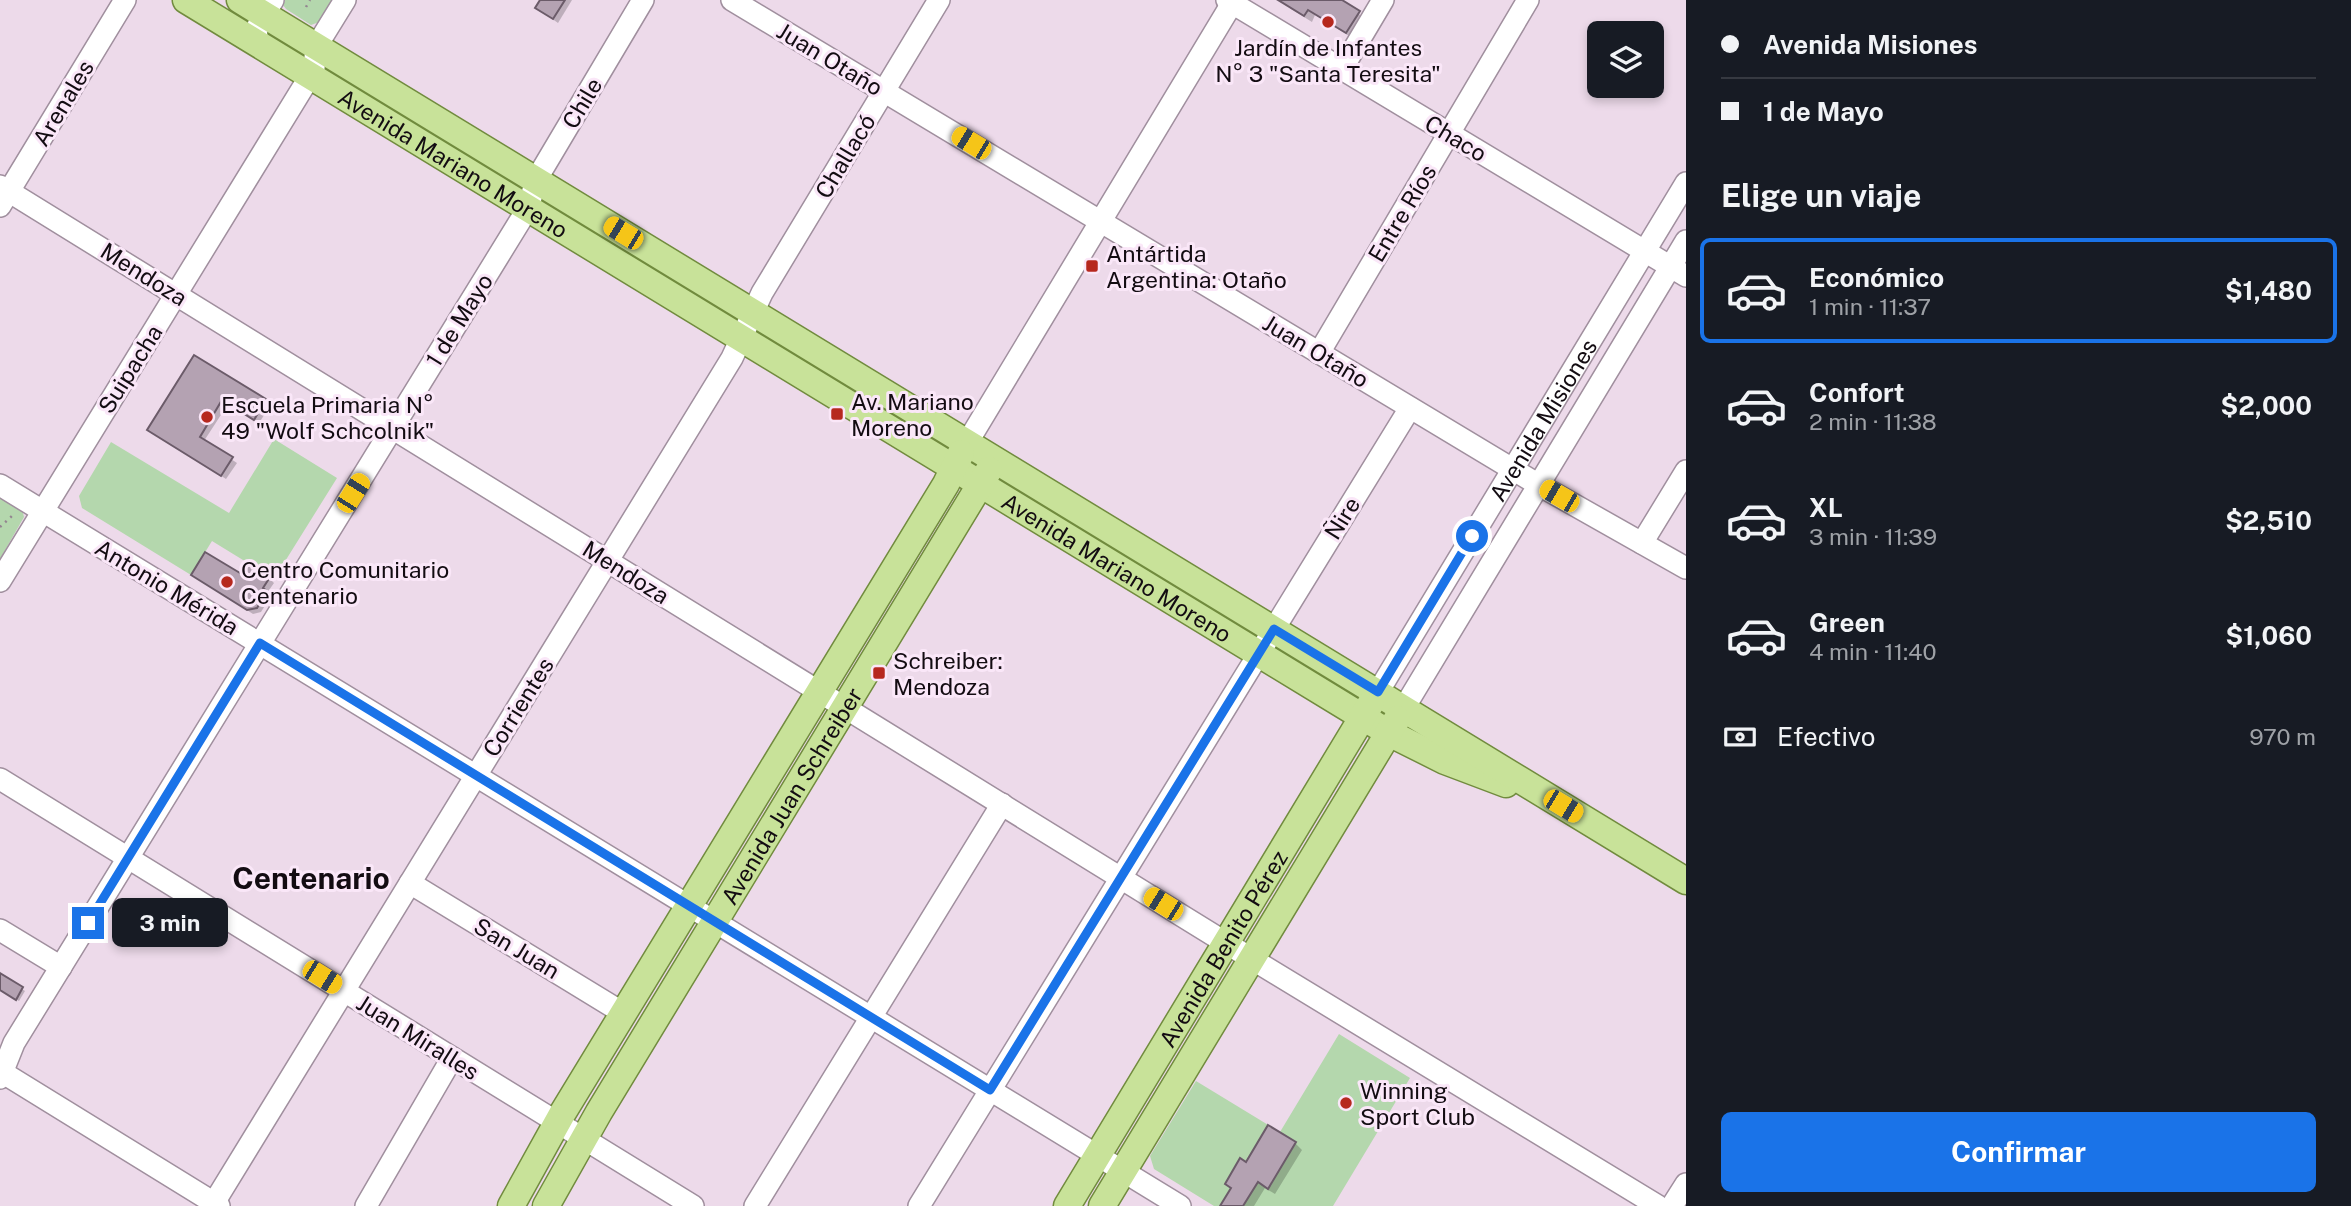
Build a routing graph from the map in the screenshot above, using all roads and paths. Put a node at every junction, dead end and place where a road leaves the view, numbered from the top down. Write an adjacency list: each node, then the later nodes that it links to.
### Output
1 (125, 0): 22 (street, Arenales)
2 (186, 0): 14 (main road, Avenida Mariano Moreno)
3 (240, 0): 12 (main road, Avenida Mariano Moreno)
4 (310, 0): 13 (path)
5 (345, 0): 15 (street, Suipacha)
6 (643, 0): 20 (street, Chile)
7 (732, 0): 18 (street, Juan Otaño)
8 (939, 0): 18 (street, Challacó)
9 (1383, 0): 16 (street)
10 (1528, 0): 19 (street, Entre Ríos)
11 (1231, 1): 16 (street, Chaco); 24 (street)
12 (269, 7): 14 (street); 15 (main road, Avenida Mariano Moreno)
13 (306, 7)
14 (261, 46): 17 (main road, Avenida Mariano Moreno)
15 (316, 47): 17 (street, Suipacha); 20 (main road, Avenida Mariano Moreno)
16 (1342, 69): 19 (street, Chaco)
17 (310, 76): 23 (main road, Avenida Mariano Moreno); 28 (street, Suipacha)
18 (884, 91): 24 (street, Juan Otaño); 29 (street, Challacó)
19 (1449, 134): 26 (street, Chaco); 31 (street, Entre Ríos)
20 (536, 180): 23 (street, Chile); 29 (main road, Avenida Mariano Moreno)
21 (1686, 183): 26 (street, Avenida Misiones)
22 (3, 194): 28 (street, Mendoza)
23 (528, 208): 30 (main road, Avenida Mariano Moreno); 33 (street, 1 de Mayo)
24 (1100, 221): 31 (street, Juan Otaño); 34 (street)
25 (1686, 241): 27 (street, Avenida Misiones)
26 (1645, 251): 27 (street, Chaco); 37 (street, Avenida Misiones)
27 (1678, 271): 41 (street, Avenida Misiones)
28 (176, 294): 33 (street, Mendoza); 42 (street, Suipacha)
29 (754, 313): 30 (street, Corrientes); 34 (main road, Avenida Mariano Moreno)
30 (742, 339): 36 (main road, Avenida Mariano Moreno); 46 (street, Corrientes)
31 (1319, 353): 32 (street, Juan Otaño)
32 (1410, 408): 37 (street, Juan Otaño); 49 (street, Ñire)
33 (393, 428): 46 (street, Mendoza); 50 (street, 1 de Mayo)
34 (967, 443): 35 (main road, Avenida Mariano Moreno); 36 (main road, Avenida Juan Schreiber)
35 (995, 460): 39 (main road, Avenida Juan Schreiber); 49 (main road, Avenida Mariano Moreno)
36 (954, 468): 39 (main road, Avenida Mariano Moreno); 52 (main road, Avenida Juan Schreiber)
37 (1513, 469): 41 (street, Juan Otaño); 53 (street, Avenida Misiones)
38 (1686, 471): 45 (street)
39 (980, 484): 51 (main road, Avenida Mariano Moreno); 54 (main road, Avenida Juan Schreiber)
40 (0, 485): 42 (street, Antonio Mérida)
41 (1539, 485): 45 (street, Juan Otaño); 55 (street, Avenida Misiones)
42 (43, 511): 48 (street, Suipacha); 50 (street, Antonio Mérida)
43 (19, 520): 44 (path)
44 (0, 527)
45 (1642, 543): 47 (street, Juan Otaño)
46 (607, 561): 52 (street, Mendoza); 58 (street, Corrientes)
47 (1686, 568)
48 (0, 580)
49 (1274, 629): 51 (street, Ñire); 53 (main road, Avenida Mariano Moreno)
50 (260, 643): 58 (street, Antonio Mérida); 62 (street, 1 de Mayo)
51 (1259, 654): 56 (main road, Avenida Mariano Moreno); 63 (street, Ñire)
52 (819, 691): 54 (street, Mendoza); 66 (main road, Avenida Juan Schreiber)
53 (1378, 692): 55 (main road, Avenida Mariano Moreno); 56 (main road, Avenida Benito Pérez)
54 (845, 707): 60 (street, Mendoza); 67 (main road, Avenida Juan Schreiber)
55 (1404, 708): 57 (main road, Avenida Misiones); 61 (main road, Avenida Mariano Moreno)
56 (1363, 717): 57 (main road, Avenida Mariano Moreno); 69 (main road, Avenida Benito Pérez)
57 (1388, 733): 61 (main road, Avenida Mariano Moreno); 70 (main road, Avenida Benito Pérez)
58 (475, 776): 65 (street, Corrientes); 66 (street, Antonio Mérida)
59 (0, 779): 62 (street, Juan Miralles)
60 (1002, 804): 63 (street, Mendoza); 74 (street)
61 (1563, 806): 64 (main road)
62 (128, 858): 71 (street, 1 de Mayo); 72 (street, Juan Miralles)
63 (1121, 878): 69 (street, Mendoza); 77 (street, Ñire)
64 (1686, 881)
65 (410, 883): 72 (street, Corrientes); 73 (street, San Juan)
66 (688, 906): 67 (street, Antonio Mérida); 73 (main road, Avenida Juan Schreiber)
67 (715, 922): 74 (street, Antonio Mérida); 79 (main road, Avenida Juan Schreiber)
68 (0, 930): 71 (street)
69 (1226, 943): 70 (street, Mendoza); 80 (main road, Avenida Benito Pérez)
70 (1252, 958): 81 (main road, Avenida Benito Pérez); 93 (street, Mendoza)
71 (61, 967): 76 (street, 1 de Mayo)
72 (344, 991): 75 (street, Juan Miralles); 83 (street, Corrientes)
73 (623, 1013): 78 (main road, Avenida Juan Schreiber)
74 (871, 1017): 77 (street, Antonio Mérida); 88 (street)
75 (452, 1058): 78 (street, Juan Miralles); 84 (street)
76 (1, 1074): 83 (street)
77 (990, 1090): 80 (street, Antonio Mérida); 89 (street, Ñire)
78 (557, 1122): 79 (street, Juan Miralles); 85 (main road, Avenida Juan Schreiber)
79 (584, 1139): 86 (main road, Avenida Juan Schreiber); 87 (street, Juan Miralles)
80 (1097, 1156): 81 (street, Antonio Mérida); 90 (main road, Avenida Benito Pérez)
81 (1123, 1172): 91 (main road, Avenida Benito Pérez); 92 (street, Antonio Mérida)
82 (1686, 1184): 94 (street)
83 (215, 1205)
84 (366, 1206)
85 (511, 1206)
86 (546, 1206)
87 (693, 1206)
88 (755, 1206)
89 (919, 1206)
90 (1067, 1206)
91 (1102, 1206)
92 (1180, 1206)
93 (1658, 1206)
94 (1672, 1206)

